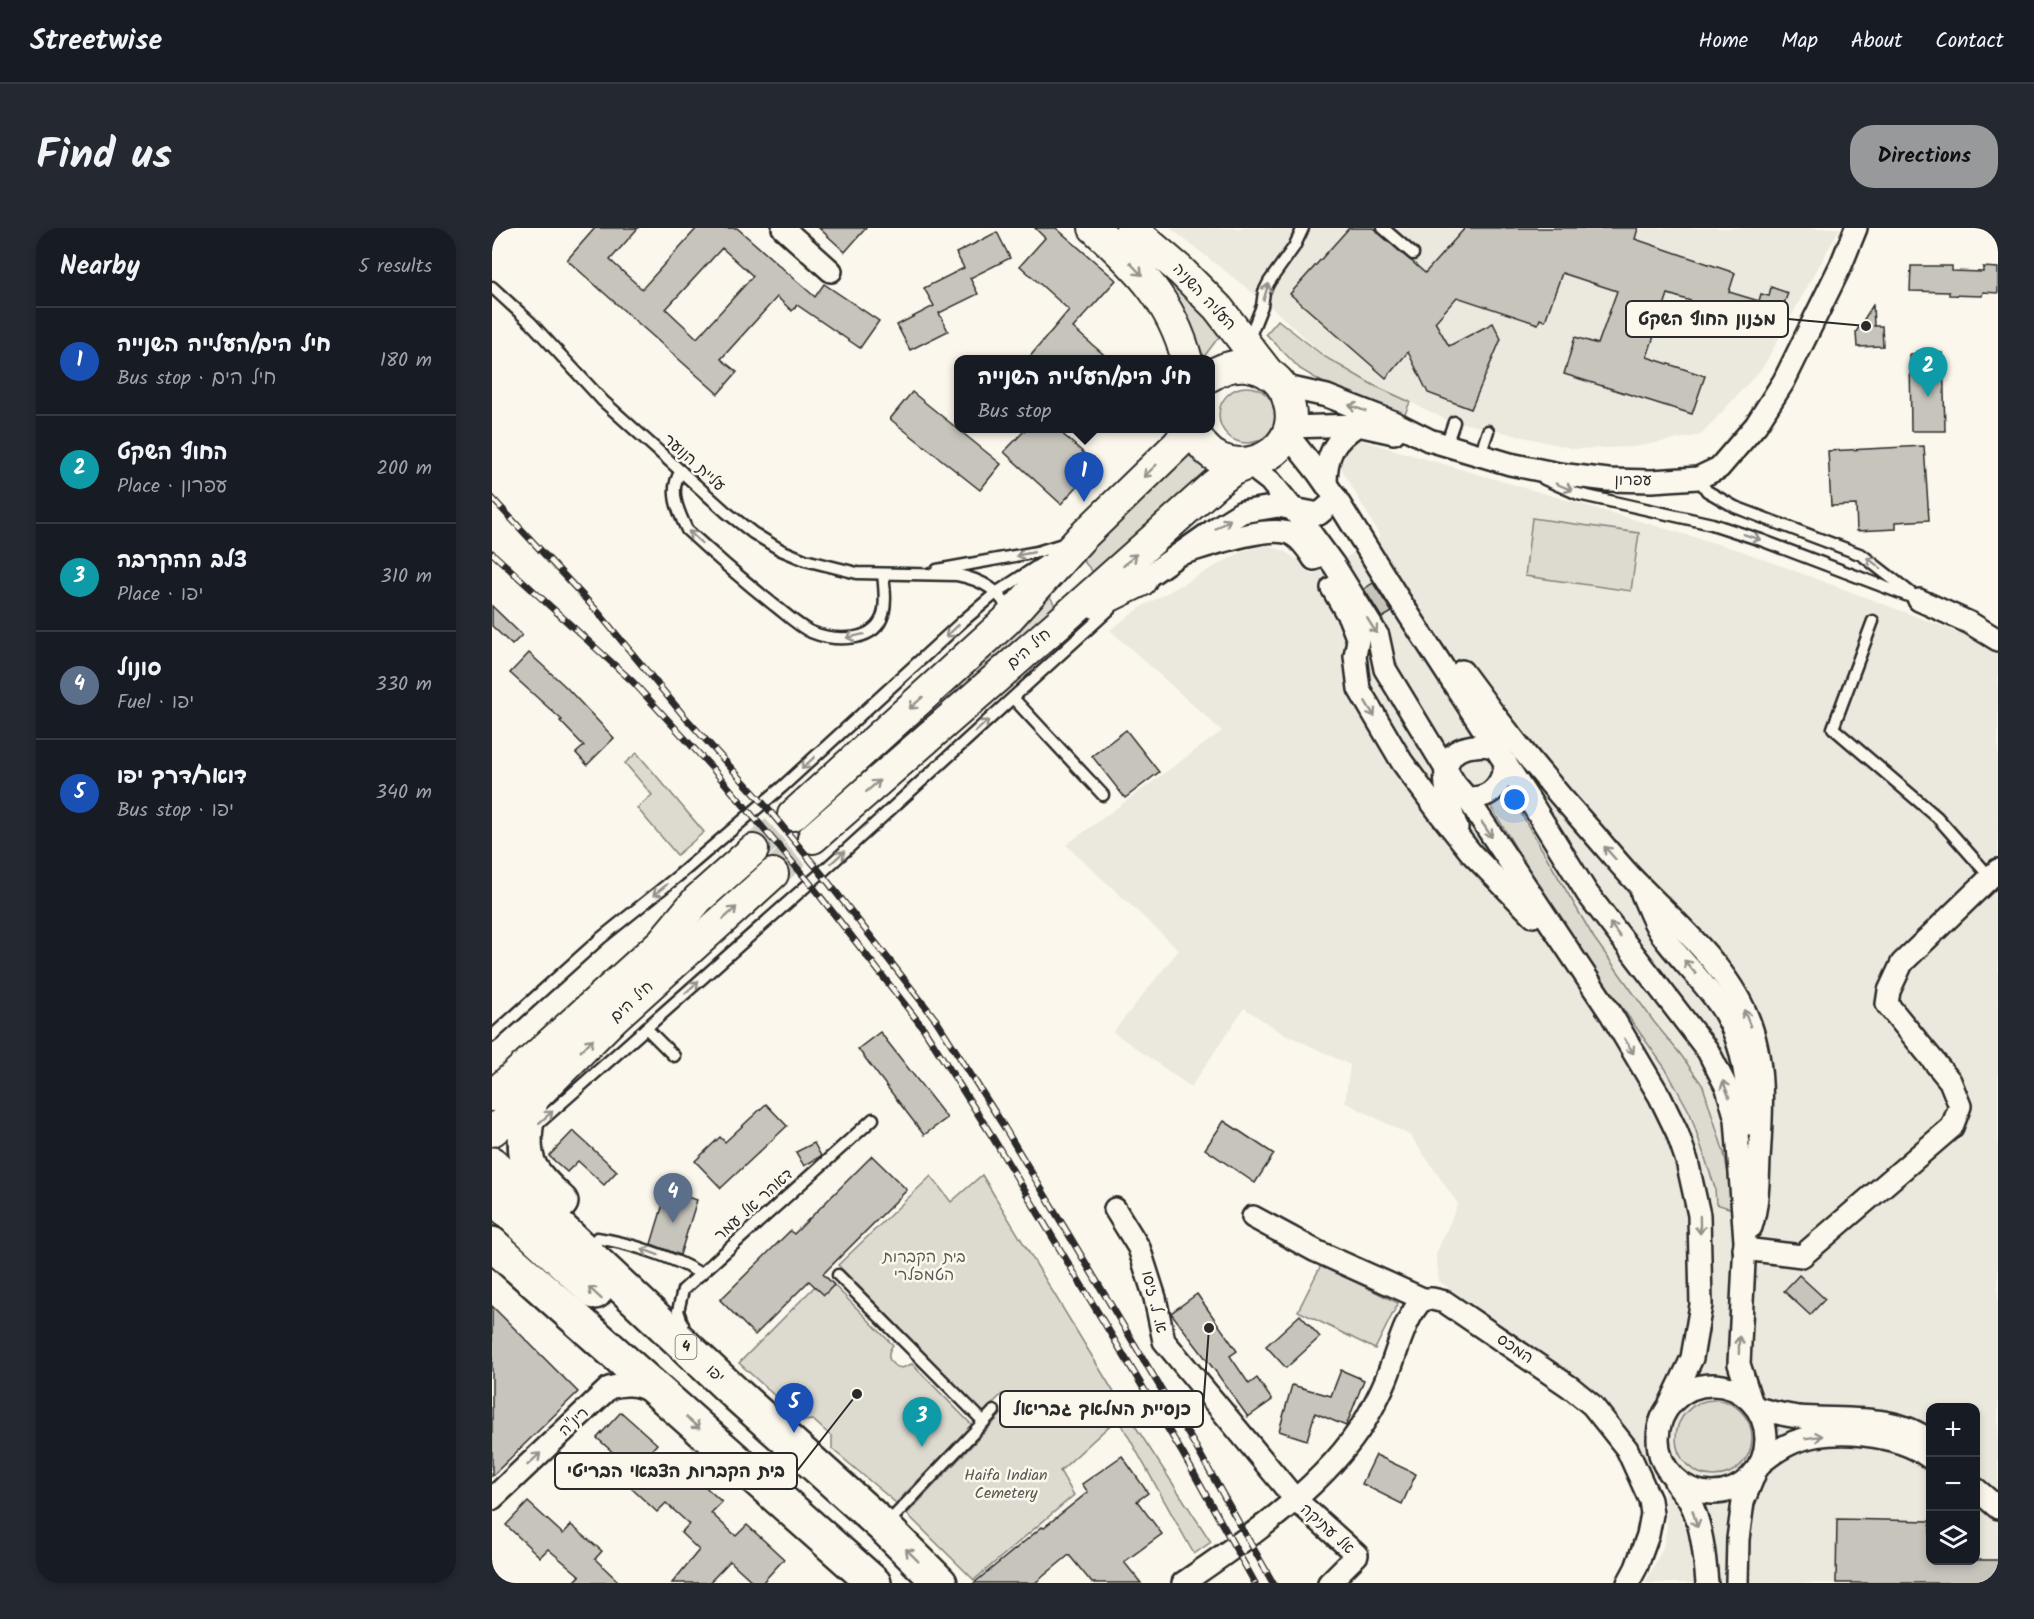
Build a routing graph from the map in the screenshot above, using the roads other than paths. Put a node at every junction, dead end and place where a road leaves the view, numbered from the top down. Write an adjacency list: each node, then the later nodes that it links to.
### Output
1 (783, 228): 9 (street)
2 (1094, 228): 13 (street, העליה השניה, one-way to 13)
3 (1131, 228): 11 (street, העליה השניה)
4 (1303, 228): 12 (lane, one-way to 4)
5 (1383, 228): 8 (lane)
6 (1856, 228): 27 (street, עפרון)
7 (1175, 251): 11 (lane)
8 (1413, 254)
9 (831, 271)
10 (494, 290): 26 (lane, עליית הנוער)
11 (1218, 308): 12 (street, העליה השניה)
12 (1248, 347): 15 (street, העליה השניה)
13 (1185, 355)
14 (1215, 372): 15 (street)
15 (1276, 380): 18 (street); 22 (street, עפרון, one-way to 15)
16 (1454, 422): 22 (lane)
17 (1358, 425): 18 (street); 22 (street); 28 (street)
18 (1288, 430): 24 (street, חיל הים); 28 (street)
19 (1488, 431): 23 (lane)
20 (1188, 433): 30 (street, one-way to 30)
21 (1194, 433): 24 (street)
22 (1438, 443): 23 (street, עפרון)
23 (1480, 455): 25 (street, עפרון)
24 (1248, 464): 29 (street); 38 (street, חיל הים, one-way to 24)
25 (1510, 464): 27 (street, עפרון); 37 (lane, one-way to 37)
26 (681, 471): 33 (lane, עליית הנוער); 33 (lane, one-way to 26)
27 (1698, 478): 37 (lane, one-way to 27)
28 (1330, 491): 29 (street); 31 (street)
29 (1293, 508): 32 (street, one-way to 29); 43 (street, one-way to 43)
30 (1081, 538): 34 (lane, עליית הנוער, one-way to 34); 36 (lane); 39 (street)
31 (1370, 552): 45 (street); 72 (street, one-way to 31)
32 (1180, 554): 35 (street); 41 (street)
33 (883, 574): 34 (lane, עליית הנוער)
34 (913, 574): 36 (lane, עליית הנוער)
35 (1141, 582): 38 (street); 44 (lane)
36 (996, 593): 39 (lane); 59 (lane, one-way to 59)
37 (1919, 600): 42 (street)
38 (1066, 617): 51 (street, חיל הים, one-way to 38)
39 (1006, 621): 50 (street, one-way to 50)
40 (1873, 621): 54 (lane)
41 (1358, 640): 43 (street); 47 (street, one-way to 47)
42 (1998, 640)
43 (1385, 669): 46 (street)
44 (1013, 698): 48 (lane); 58 (lane, one-way to 44)
45 (1501, 755): 46 (street); 49 (street); 72 (street, one-way to 45)
46 (1446, 769): 49 (street)
47 (1410, 772): 49 (street); 53 (street)
48 (1103, 795)
49 (1457, 797): 53 (street); 57 (street, one-way to 57)
50 (793, 815)
51 (813, 838)
52 (753, 850): 56 (street, חיל הים)
53 (1472, 854): 57 (street)
54 (1994, 873): 72 (street)
55 (773, 874): 63 (street, חיל הים, one-way to 55)
56 (698, 899): 61 (street, חיל הים); 62 (street, חיל הים)
57 (1611, 1014): 81 (street, one-way to 81)
58 (646, 1028): 60 (lane); 63 (lane, one-way to 58)
59 (492, 1036)
60 (674, 1056)
61 (492, 1068)
62 (492, 1096)
63 (528, 1115): 65 (street, חיל הים); 70 (highway)
64 (873, 1119): 74 (lane, דאהר אל עמר)
65 (492, 1132)
66 (492, 1164): 79 (highway, יפו / 4)
67 (492, 1196): 93 (highway, one-way to 67)
68 (1114, 1209): 91 (street, א. ל. זיסו)
69 (1253, 1216): 76 (street, המכס)
70 (597, 1238): 74 (lane, one-way to 70); 77 (highway)
71 (492, 1244): 78 (highway)
72 (1744, 1245): 82 (street, one-way to 72)
73 (492, 1270): 78 (highway)
74 (701, 1274): 77 (lane, דאהר אל עמר)
75 (838, 1275): 84 (lane)
76 (1424, 1299): 91 (street); 99 (street, המכס)
77 (683, 1325): 79 (highway)
78 (586, 1328): 80 (highway)
79 (736, 1394): 93 (highway, יפו / 4)
80 (669, 1401): 90 (street, רינ"ה, one-way to 80); 95 (highway, one-way to 95)
81 (1670, 1404): 82 (street); 88 (street)
82 (1754, 1405): 85 (street); 87 (street)
83 (994, 1411): 84 (lane)
84 (984, 1422): 93 (lane)
85 (1926, 1438)
86 (1928, 1457): 87 (street, one-way to 86)
87 (1758, 1468): 88 (street); 101 (street)
88 (1666, 1469): 100 (street, one-way to 100)
89 (1980, 1492): 92 (street)
90 (492, 1499)
91 (1295, 1499): 94 (street); 98 (street, אל עתיקה)
92 (1998, 1508)
93 (884, 1527): 96 (highway, יפו / 4, one-way to 93)
94 (1209, 1574): 97 (street)
95 (874, 1583)
96 (940, 1583)
97 (1183, 1583)
98 (1329, 1583)
99 (1628, 1583)
100 (1707, 1583)
101 (1737, 1583)

